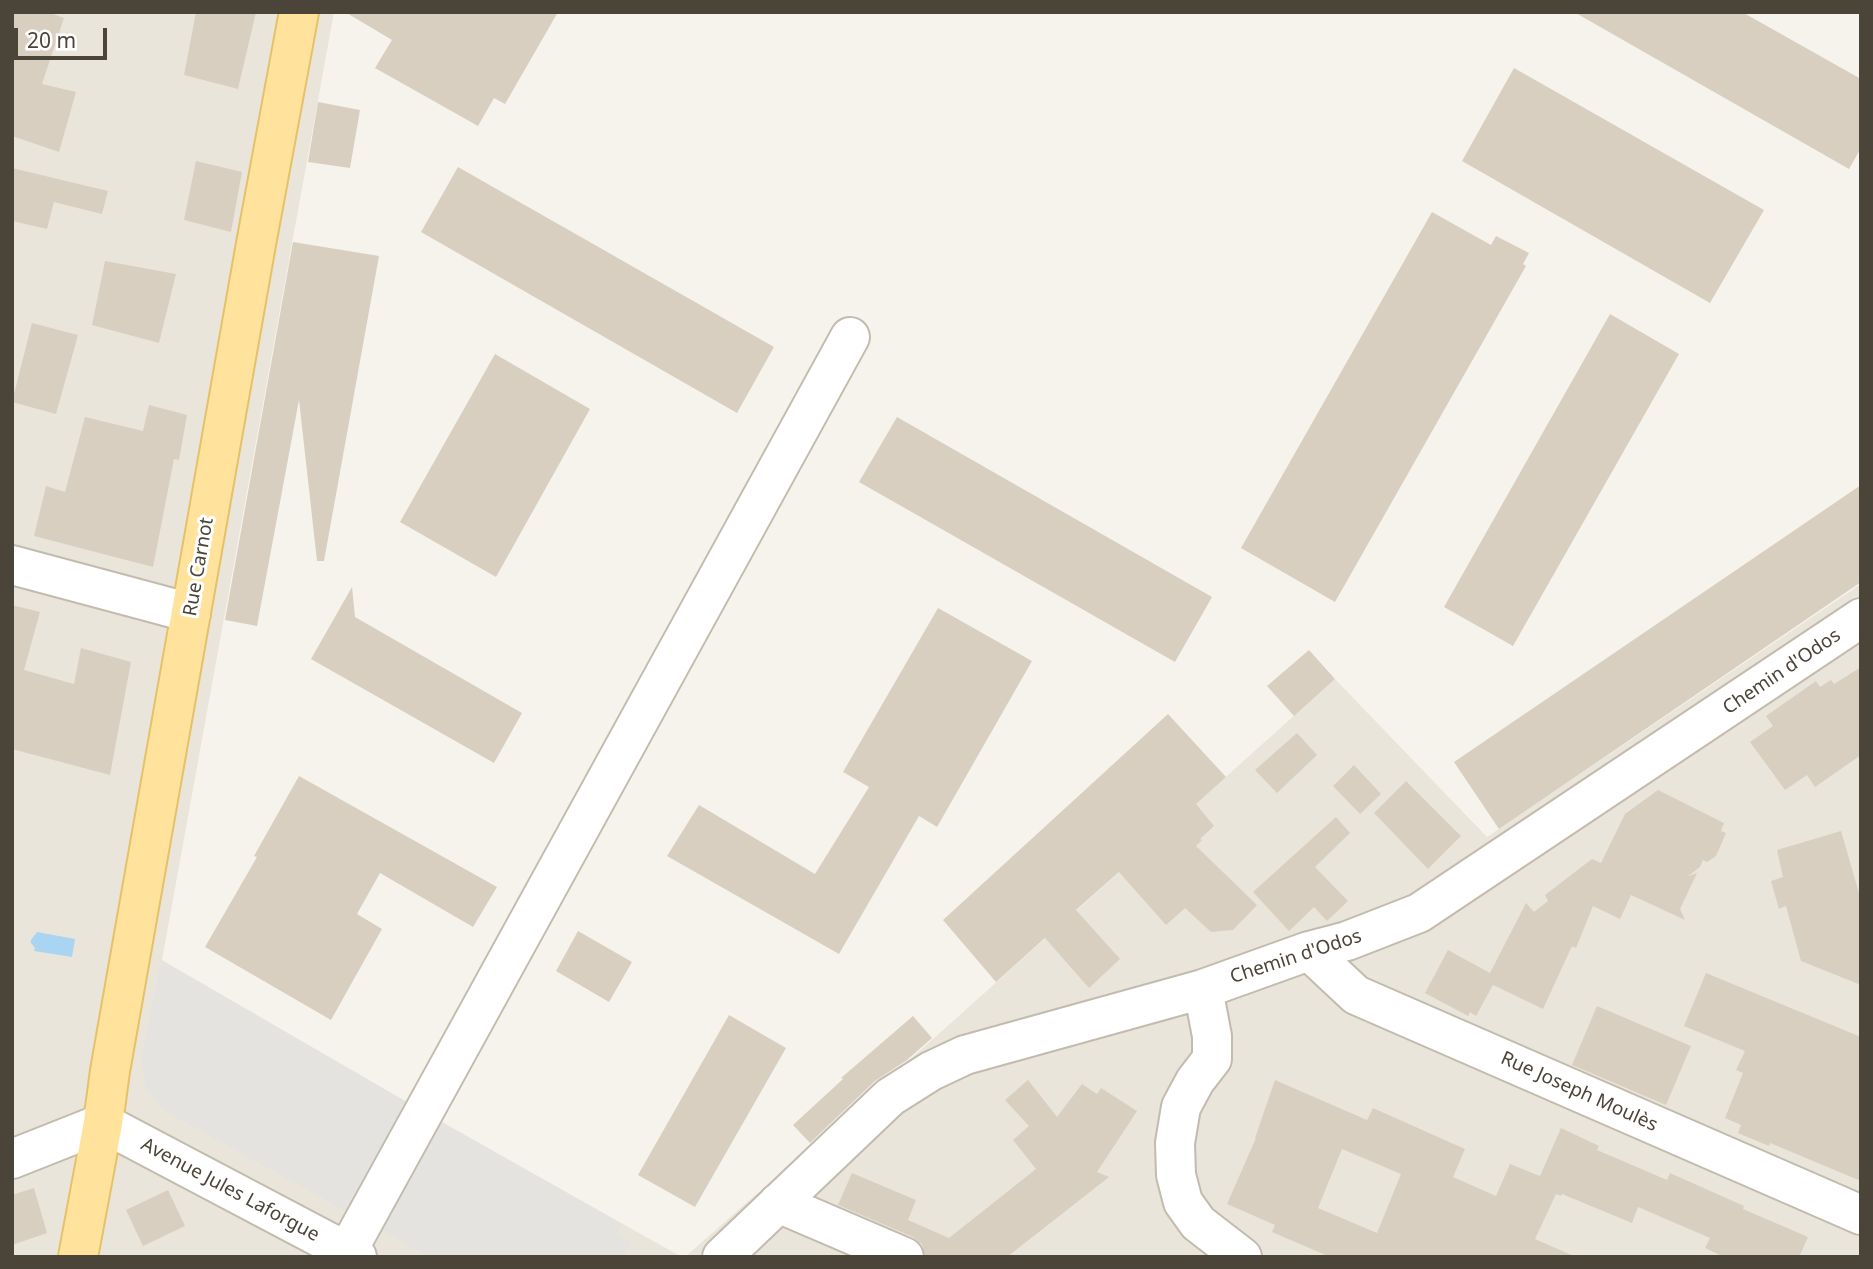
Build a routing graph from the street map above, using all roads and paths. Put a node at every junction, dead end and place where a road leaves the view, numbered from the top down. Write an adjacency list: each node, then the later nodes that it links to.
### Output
1 (299, 12): 4 (main road, Rue Carnot)
2 (850, 337): 12 (street)
3 (12, 565): 4 (street)
4 (191, 612): 8 (main road, Rue Carnot)
5 (1856, 631): 6 (street, Chemin d'Odos)
6 (1309, 951): 7 (street, Chemin d'Odos); 11 (street, Rue Joseph Moulès)
7 (1203, 989): 10 (street, Chemin d'Odos); 16 (street)
8 (103, 1123): 9 (street); 12 (street, Avenue Jules Laforgue); 13 (main road, Rue Carnot)
9 (12, 1158)
10 (778, 1203): 14 (street, Chemin d'Odos); 15 (street)
11 (1861, 1215)
12 (349, 1255)
13 (78, 1257)
14 (722, 1257)
15 (904, 1257)
16 (1242, 1257)

